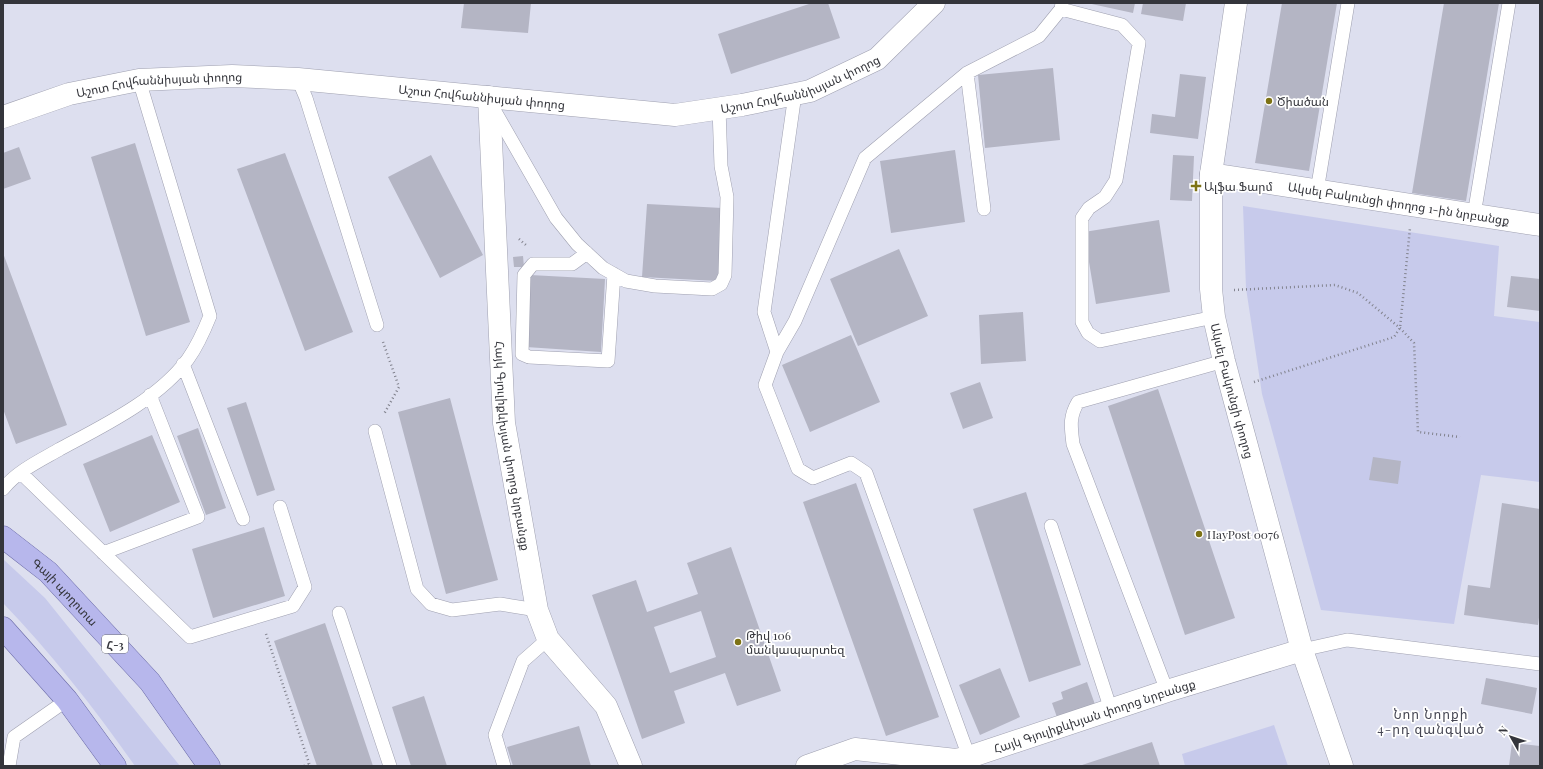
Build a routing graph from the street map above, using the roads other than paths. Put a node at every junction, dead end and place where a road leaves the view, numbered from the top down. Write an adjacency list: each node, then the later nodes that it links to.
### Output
1 (934, 3): 9 (street, Աշոտ Հովհաննիսյան փողոց)
2 (1236, 3): 13 (street, Ակսել Բակունցի փողոց)
3 (1348, 3): 14 (lane)
4 (1509, 3): 16 (lane)
5 (1061, 6): 6 (lane); 20 (lane)
6 (967, 73): 15 (lane); 22 (lane)
7 (298, 79): 8 (street, Աշոտ Հովհաննիսյան փողոց); 10 (street, Աշոտ Հովհաննիսյան փողոց); 21 (lane)
8 (139, 80): 12 (street, Աշոտ Հովհաննիսյան փողոց); 24 (lane)
9 (796, 94): 11 (street, Աշոտ Հովհաննիսյան փողոց); 22 (lane)
10 (489, 97): 11 (street, Աշոտ Հովհաննիսյան փողոց); 18 (lane); 34 (street, Հայկ Գյուլիքևխյան փողոց նրբանցք)
11 (719, 108): 19 (lane)
12 (3, 117)
13 (1211, 174): 14 (street, Ակսել Բակունցի փողոց 1-ին նրբանցք); 20 (street, Ակսել Բակունցի փողոց)
14 (1317, 191): 16 (street, Ակսել Բակունցի փողոց 1-ին նրբանցք)
15 (984, 209)
16 (1474, 215): 17 (street, Ակսել Բակունցի փողոց 1-ին նրբանցք)
17 (1540, 225)
18 (587, 253): 19 (lane); 19 (lane)
19 (614, 274)
20 (1214, 317): 23 (street, Ակսել Բակունցի փողոց)
21 (377, 325)
22 (777, 352): 44 (lane)
23 (1224, 361): 38 (street, Ակսել Բակունցի փողոց); 40 (lane)
24 (183, 364): 25 (lane); 30 (lane)
25 (150, 395): 27 (lane); 33 (lane)
26 (375, 431): 34 (lane)
27 (21, 473): 28 (lane); 33 (lane)
28 (3, 488)
29 (280, 507): 33 (lane)
30 (243, 519)
31 (1051, 526): 42 (lane)
32 (3, 537): 48 (main road, Գայի պողոտա / Հ-3)
33 (103, 553)
34 (537, 610): 37 (street, Հայկ Գյուլիքևխյան փողոց նրբանցք)
35 (339, 613): 49 (lane)
36 (3, 628): 41 (main road)
37 (548, 639): 50 (lane); 51 (street, Հայկ Գյուլիքևխյան փողոց նրբանցք)
38 (1302, 650): 39 (lane); 40 (street, Հայկ Գյուլիքևխյան փողոց նրբանցք); 53 (street, Ակսել Բակունցի փողոց)
39 (1540, 664)
40 (1167, 691): 42 (street, Հայկ Գյուլիքևխյան փողոց նրբանցք)
41 (67, 700): 43 (lane); 47 (main road)
42 (1111, 710): 44 (street, Հայկ Գյուլիքևխյան փողոց նրբանցք)
43 (8, 740): 46 (lane)
44 (969, 757): 45 (street, Հայկ Գյուլիքևխյան փողոց նրբանցք)
45 (878, 759): 52 (street, Հայկ Գյուլիքևխյան փողոց նրբանցք)
46 (9, 766)
47 (115, 766)
48 (208, 766)
49 (390, 766)
50 (504, 766)
51 (631, 766)
52 (807, 766)
53 (1342, 766)

